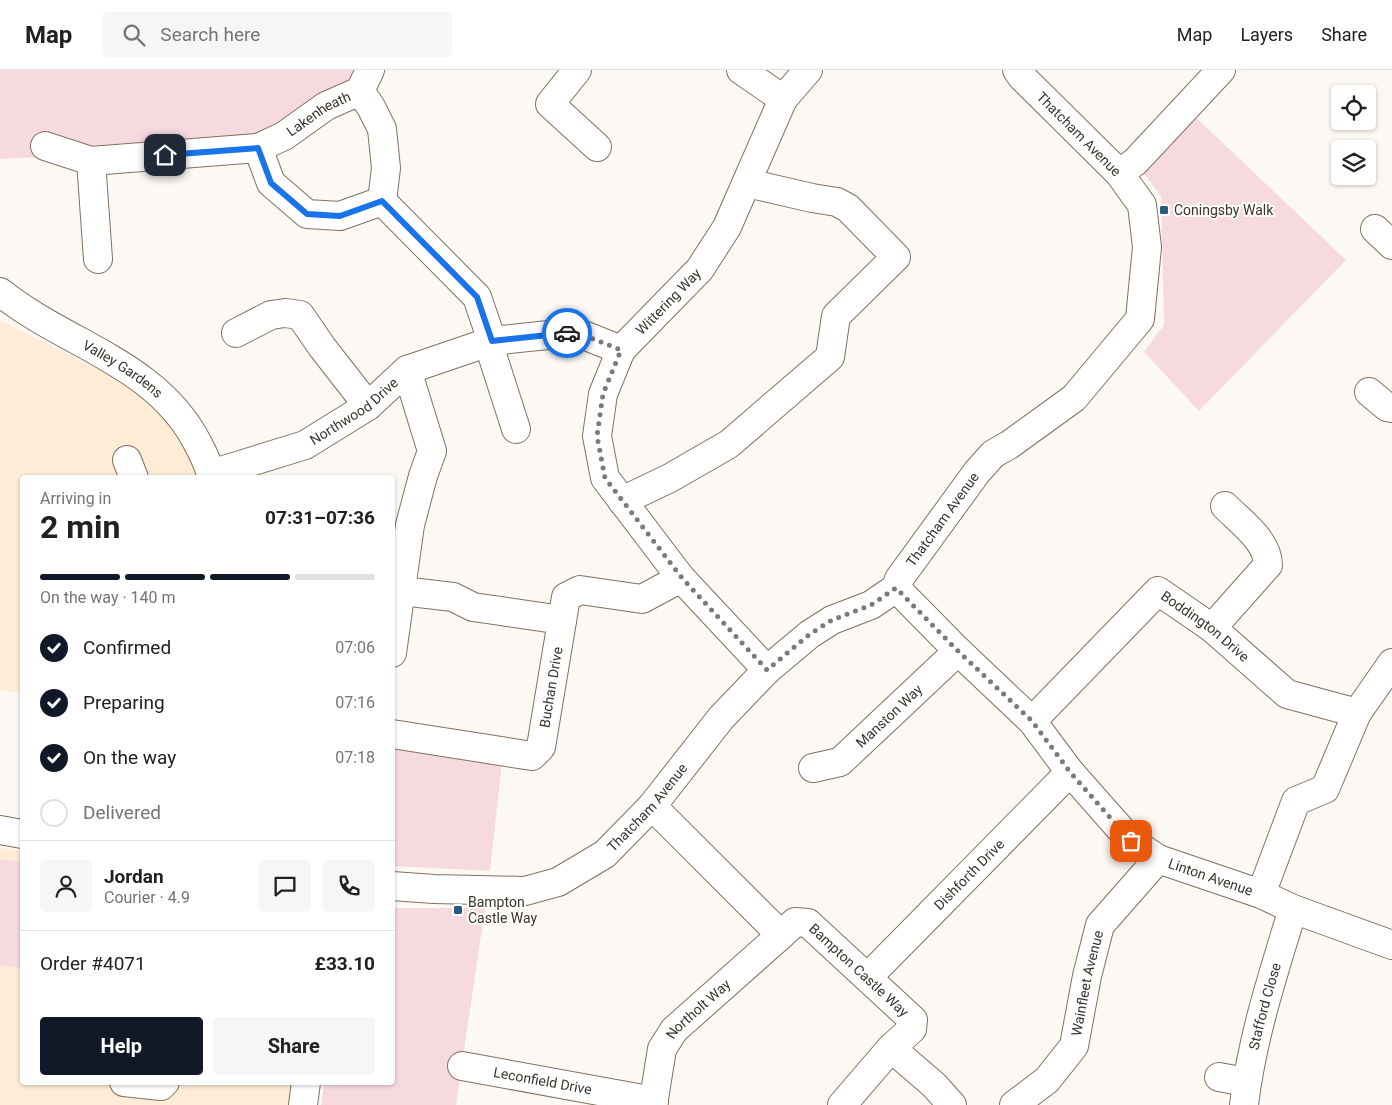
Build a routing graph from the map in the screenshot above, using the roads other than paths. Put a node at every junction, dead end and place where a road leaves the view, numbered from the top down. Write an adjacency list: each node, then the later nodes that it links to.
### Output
1 (577, 70): 9 (street)
2 (741, 70): 7 (street)
3 (808, 70): 7 (street, Wittering Way)
4 (1017, 70): 12 (street, Thatcham Avenue)
5 (1221, 70): 12 (street)
6 (365, 81): 10 (street, Lakenheath); 14 (street)
7 (783, 99): 13 (street, Wittering Way)
8 (45, 146): 11 (street)
9 (597, 147)
10 (258, 148): 11 (street); 14 (street)
11 (91, 161): 15 (street)
12 (1119, 173): 29 (street, Thatcham Avenue)
13 (747, 183): 19 (street, Wittering Way); 26 (street)
14 (382, 201): 18 (street)
15 (98, 259)
16 (0, 292): 25 (street, Valley Gardens)
17 (236, 333): 22 (street)
18 (490, 342): 19 (street, Northwood Drive); 20 (street, Northwood Drive); 24 (street)
19 (621, 350): 26 (street, Wittering Way)
20 (407, 370): 22 (street, Northwood Drive); 30 (street)
21 (1369, 392): 23 (street)
22 (368, 406): 25 (street, Northwood Drive)
23 (1392, 408)
24 (516, 429)
25 (208, 467)
26 (622, 501): 28 (street, Wittering Way)
27 (1225, 506): 32 (street)
28 (682, 578): 31 (street, Buchan Drive); 36 (street, Wittering Way)
29 (896, 588): 34 (street, Linton Avenue); 36 (street, Thatcham Avenue)
30 (402, 591): 31 (street); 33 (street)
31 (562, 620): 39 (street, Buchan Drive)
32 (1212, 628): 37 (street, Boddington Drive); 38 (street, Boddington Drive)
33 (395, 634)
34 (958, 651): 38 (street, Linton Avenue); 40 (street, Manston Way)
35 (1392, 663): 37 (street)
36 (767, 670): 42 (street, Thatcham Avenue)
37 (1357, 713): 47 (street)
38 (1032, 721): 41 (street, Linton Avenue)
39 (395, 734)
40 (813, 768)
41 (1070, 772): 45 (street, Linton Avenue); 51 (street, Dishforth Drive)
42 (652, 806): 46 (street, Thatcham Avenue); 49 (street)
43 (0, 830): 44 (street)
44 (20, 834)
45 (1158, 859): 47 (street, Linton Avenue); 61 (street, Wainfleet Avenue)
46 (395, 886)
47 (1261, 894): 48 (street, Linton Avenue)
48 (1293, 909): 50 (street, Linton Avenue); 56 (street, Stafford Close)
49 (781, 935): 51 (street, Bampton Castle Way); 57 (street, Northolt Way)
50 (1392, 945)
51 (868, 977): 52 (street, Bampton Castle Way)
52 (891, 1048): 59 (street); 60 (street)
53 (462, 1066): 57 (street, Leconfield Drive)
54 (1219, 1077): 56 (street)
55 (306, 1085): 58 (street)
56 (1245, 1094)
57 (653, 1103)
58 (303, 1105)
59 (842, 1105)
60 (952, 1105)
61 (1014, 1105)

